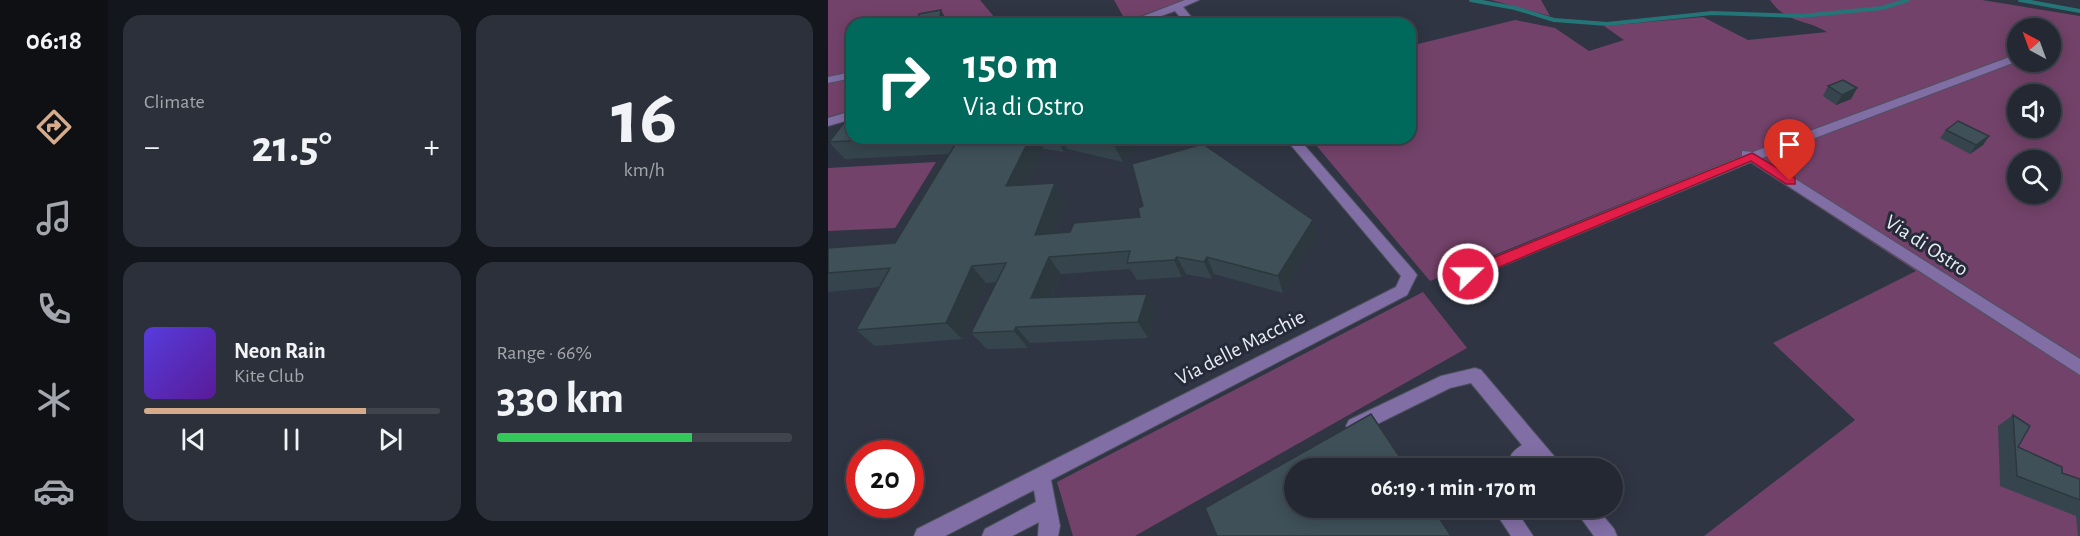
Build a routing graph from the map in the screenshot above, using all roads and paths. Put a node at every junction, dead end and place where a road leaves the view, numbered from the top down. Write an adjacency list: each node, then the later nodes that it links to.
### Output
1 (1194, 0): 2 (street)
2 (1177, 7): 3 (street); 4 (street)
3 (1146, 18)
4 (1187, 18)
5 (2007, 61): 11 (street)
6 (846, 76): 7 (street)
7 (828, 80)
8 (846, 117): 9 (street)
9 (828, 123)
10 (1296, 144): 18 (street, Via delle Macchie)
11 (1749, 155): 12 (street); 13 (street, Via di Ostro)
12 (1468, 274)
13 (2080, 368)
14 (1340, 435): 15 (street)
15 (1534, 447): 16 (street); 17 (street)
16 (1519, 458)
17 (1543, 458)
18 (1041, 475): 19 (street); 22 (street, Via delle Macchie)
19 (1047, 507): 23 (street); 24 (street)
20 (1510, 518): 25 (street)
21 (1592, 518): 26 (street)
22 (924, 536)
23 (992, 536)
24 (1048, 536)
25 (1523, 536)
26 (1607, 536)

